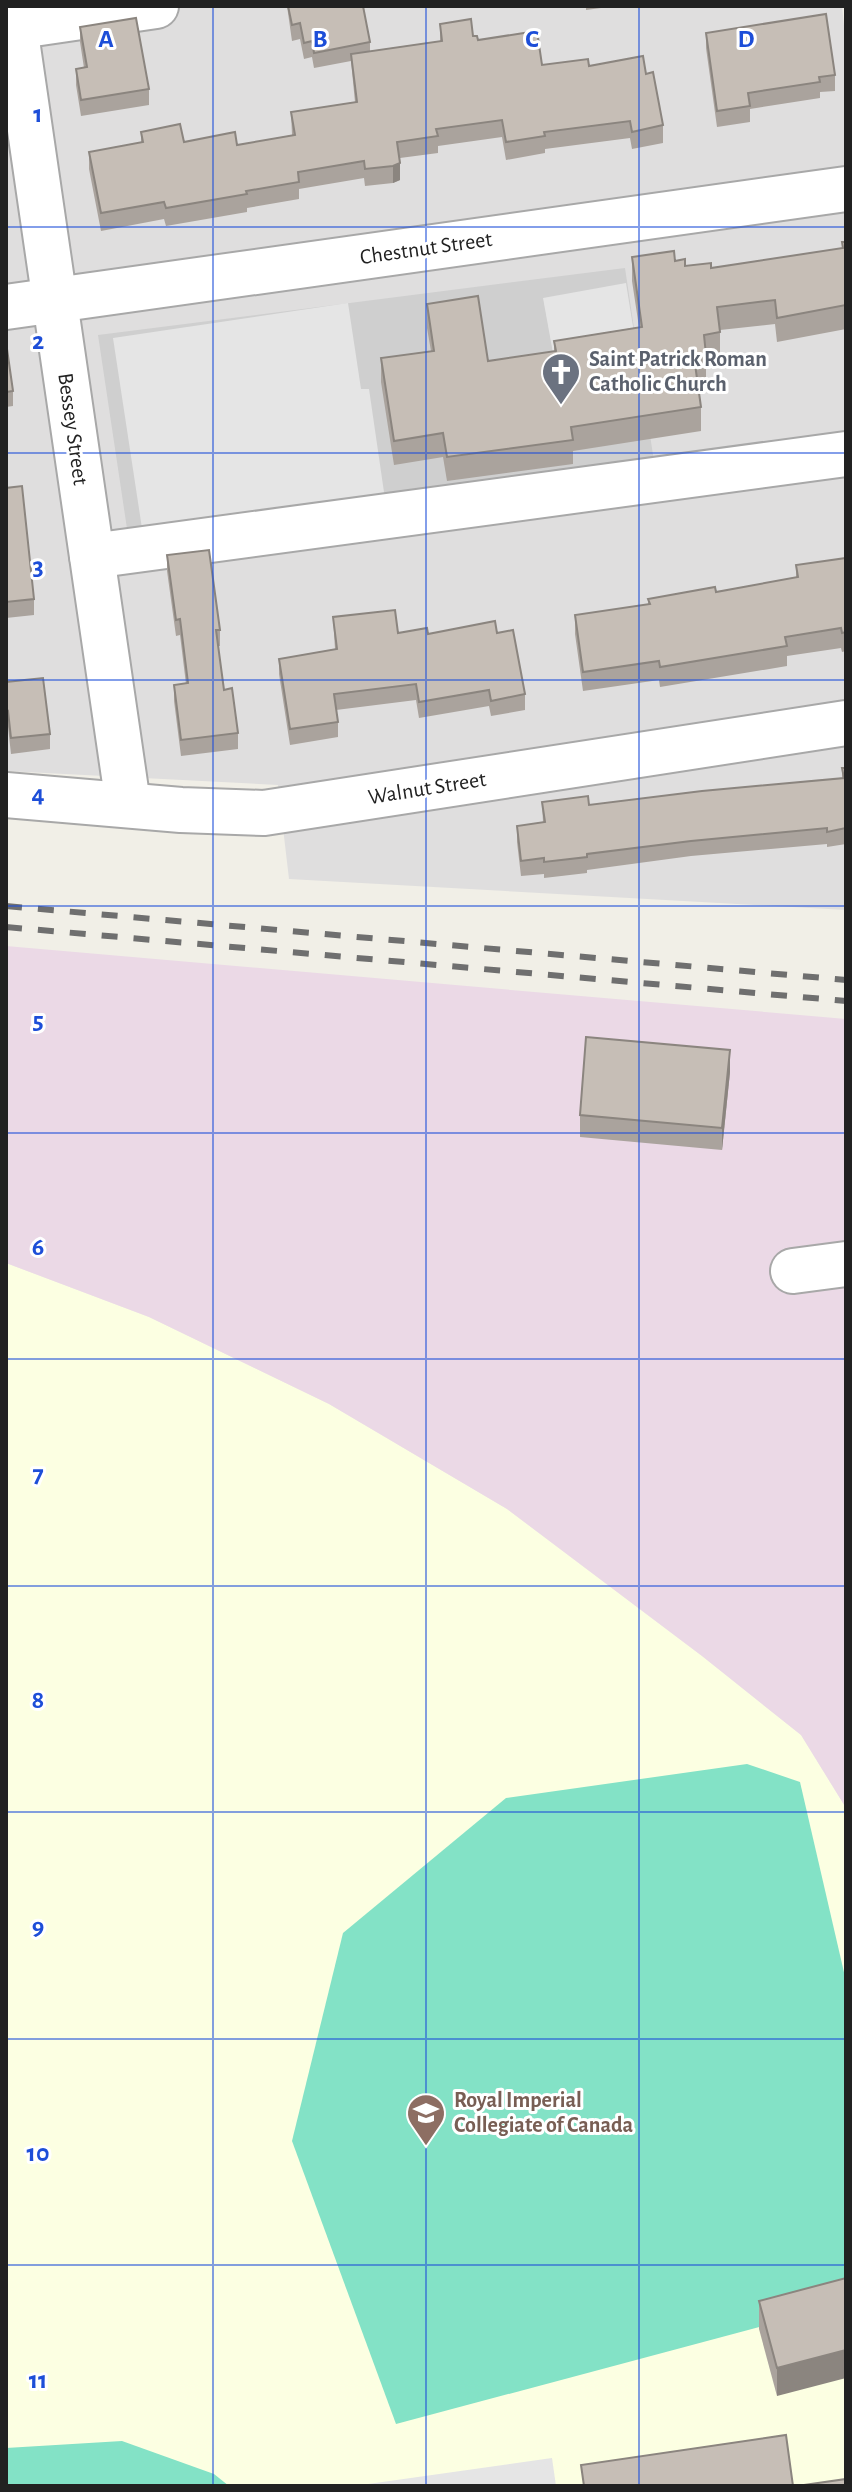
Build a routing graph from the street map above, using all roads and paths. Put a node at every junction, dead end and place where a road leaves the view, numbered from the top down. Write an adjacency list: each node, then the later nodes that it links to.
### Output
1 (156, 6): 2 (street)
2 (11, 20): 4 (street, Bessey Street)
3 (846, 189): 4 (street, Chestnut Street)
4 (55, 300): 5 (street, Chestnut Street); 7 (street, Bessey Street)
5 (6, 307)
6 (846, 454): 7 (street)
7 (92, 556): 10 (street, Bessey Street)
8 (846, 723): 10 (street, Walnut Street)
9 (6, 795): 10 (street, Walnut Street)
10 (128, 804)
11 (846, 1264): 12 (street)
12 (793, 1271)

